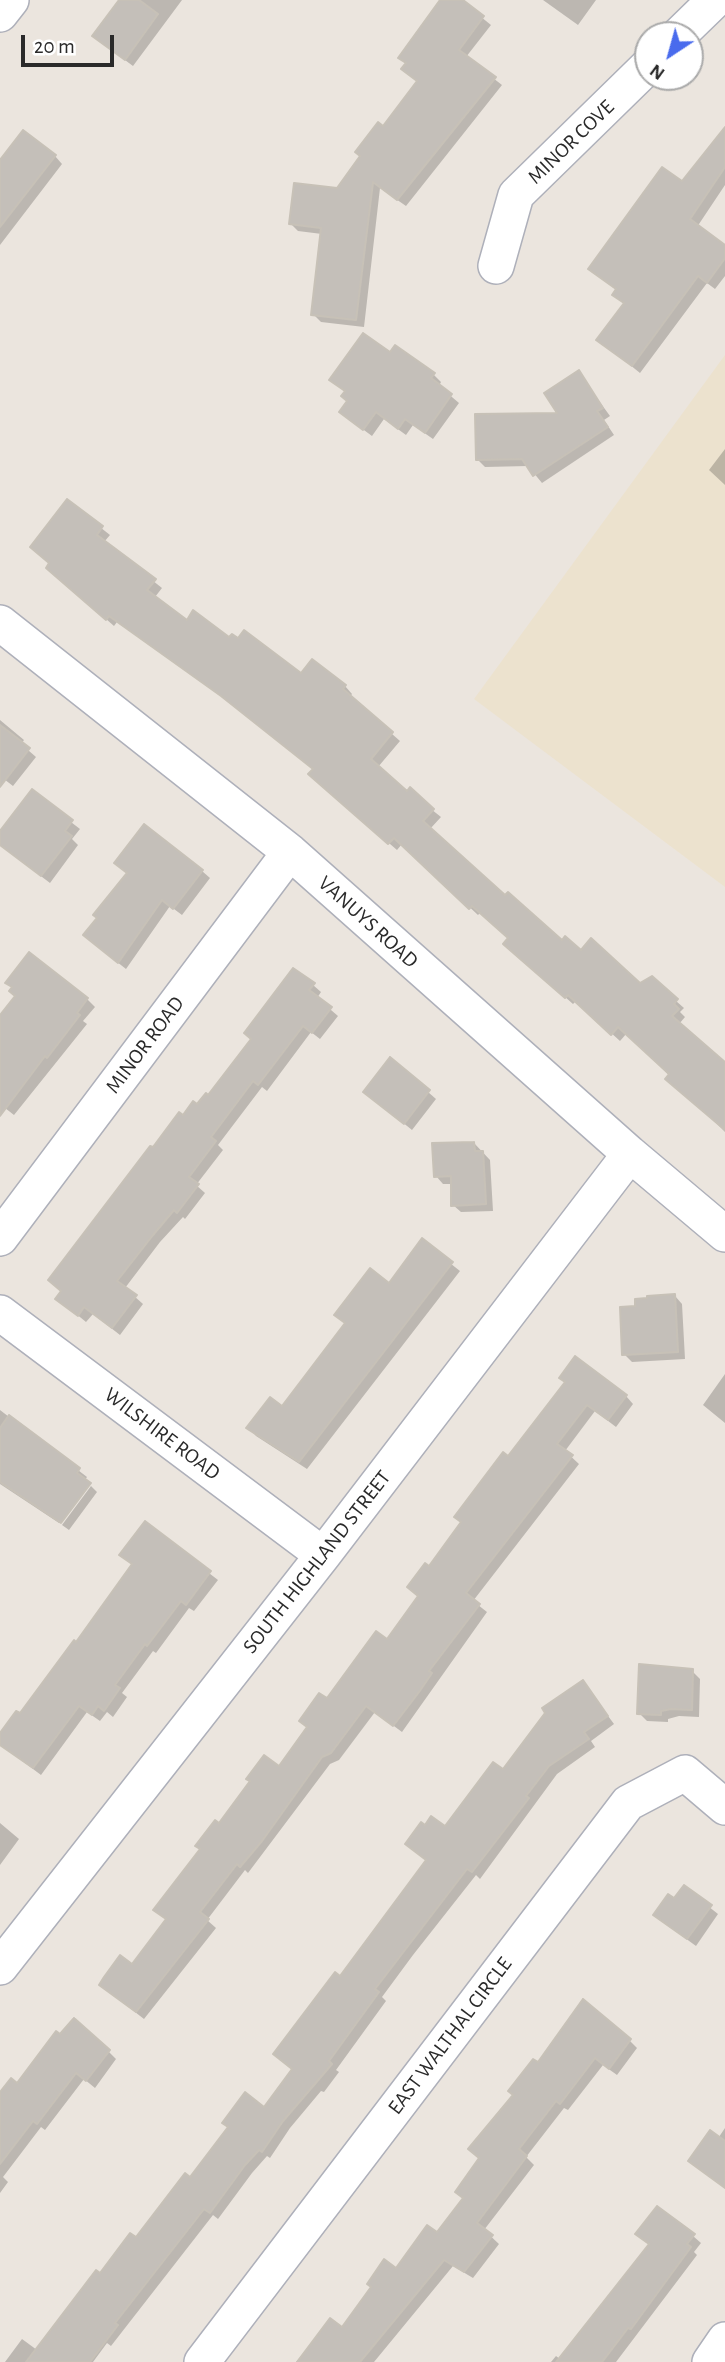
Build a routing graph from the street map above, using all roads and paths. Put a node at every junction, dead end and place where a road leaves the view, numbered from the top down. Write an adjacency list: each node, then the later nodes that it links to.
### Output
1 (11, 0): 3 (street)
2 (715, 0): 4 (street)
3 (0, 14)
4 (694, 21)
5 (634, 80): 6 (street, MINOR COVE)
6 (496, 266)
7 (0, 623): 8 (street, VANUYS ROAD)
8 (290, 852): 9 (street, VANUYS ROAD); 11 (street, MINOR ROAD)
9 (630, 1154): 10 (street, VANUYS ROAD); 13 (street, SOUTH HIGHLAND STREET)
10 (725, 1234)
11 (0, 1238)
12 (0, 1313): 13 (street, WILSHIRE ROAD)
13 (323, 1555): 15 (street, SOUTH HIGHLAND STREET)
14 (725, 1807): 17 (street, EAST WALTHAL CIRCLE)
15 (0, 1966)
16 (725, 2340): 18 (street)
17 (202, 2362)
18 (710, 2362)

